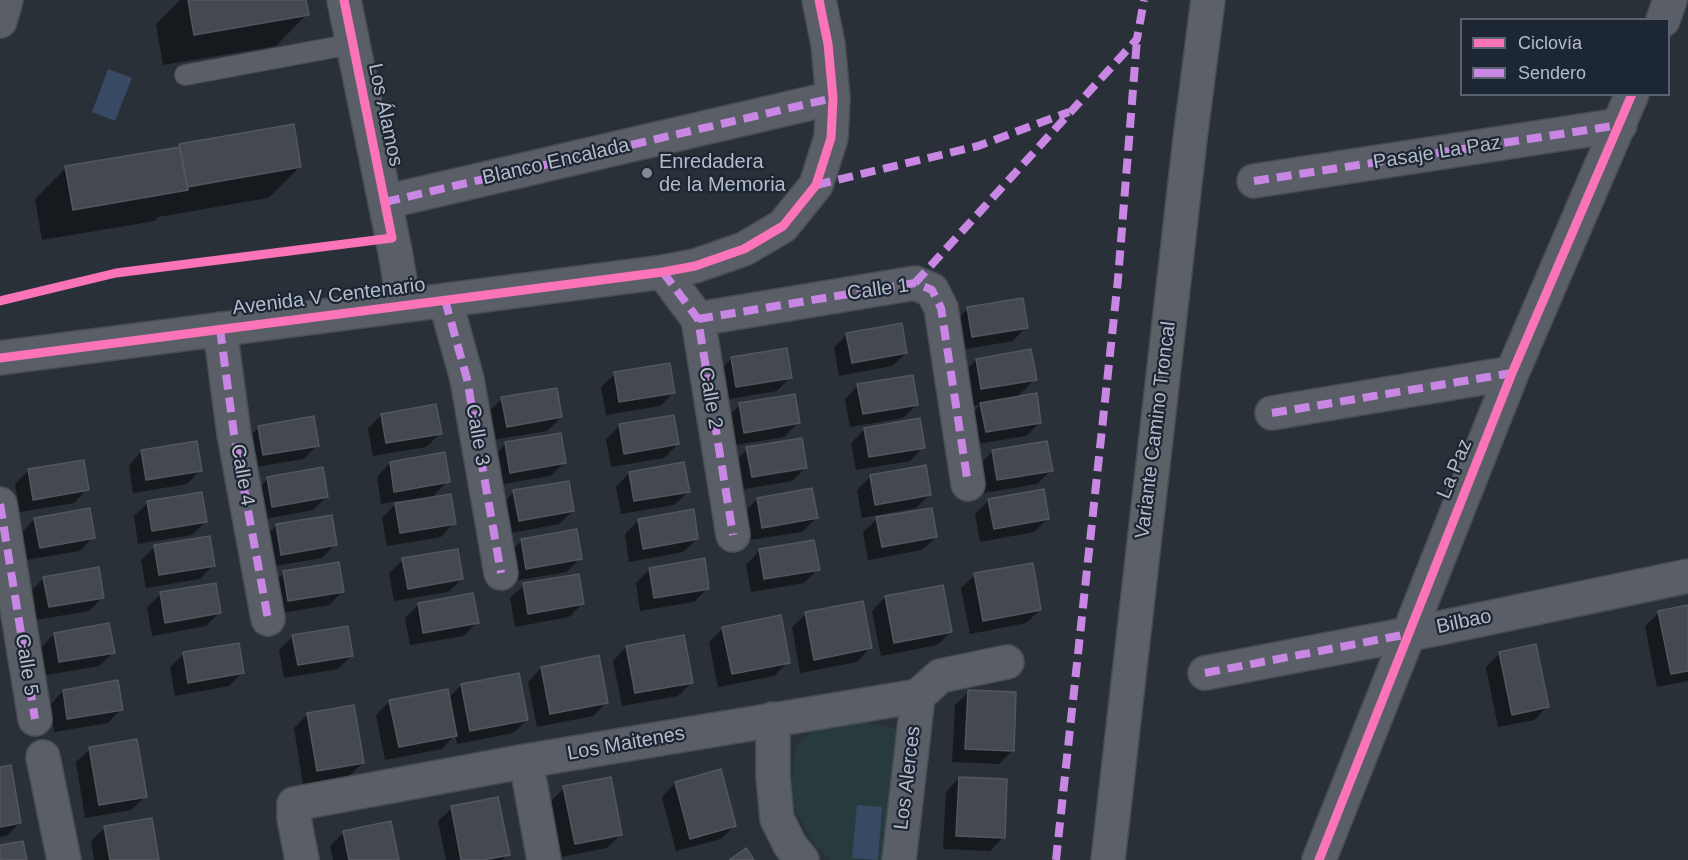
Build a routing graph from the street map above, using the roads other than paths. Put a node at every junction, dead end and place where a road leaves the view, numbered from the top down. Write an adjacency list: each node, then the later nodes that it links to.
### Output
1 (6, 0): 7 (main road)
2 (344, 0): 8 (street, Los Álamos)
3 (819, 0): 11 (street, Avenida V Centenario)
4 (1208, 0): 42 (main road, Variante Camino Troncal)
5 (1670, 0): 6 (street)
6 (1664, 18)
7 (0, 21)
8 (352, 44): 9 (lane); 14 (street, Los Álamos)
9 (185, 75)
10 (1631, 96): 12 (street, La Paz)
11 (833, 98): 14 (street, Blanco Encalada); 15 (street, Avenida V Centenario)
12 (1620, 125): 13 (street, Pasaje La Paz); 21 (street, La Paz)
13 (1254, 181)
14 (385, 202): 17 (street, Los Álamos)
15 (663, 272): 16 (street, Avenida V Centenario); 18 (street)
16 (445, 300): 17 (street, Avenida V Centenario); 26 (street, Calle 3)
17 (404, 305): 19 (street, Avenida V Centenario)
18 (698, 319): 23 (street, Calle 1); 25 (street, Calle 2)
19 (220, 329): 20 (street, Avenida V Centenario); 28 (street, Calle 4)
20 (0, 358)
21 (1512, 373): 22 (street); 29 (street, La Paz)
22 (1272, 413)
23 (968, 484)
24 (0, 504): 33 (street, Calle 5)
25 (734, 535)
26 (501, 573)
27 (1688, 576): 29 (street, Bilbao)
28 (268, 619)
29 (1408, 634): 31 (street, Bilbao); 43 (street, La Paz)
30 (1007, 662): 32 (street)
31 (1205, 673)
32 (918, 696): 34 (street, Los Maitenes); 41 (street, Los Alerces)
33 (35, 719)
34 (773, 719): 36 (street, Los Maitenes); 40 (street)
35 (43, 757): 37 (street)
36 (526, 761): 38 (street, Los Maitenes); 39 (street)
37 (64, 860)
38 (302, 860)
39 (544, 860)
40 (802, 860)
41 (899, 860)
42 (1108, 860)
43 (1319, 860)

